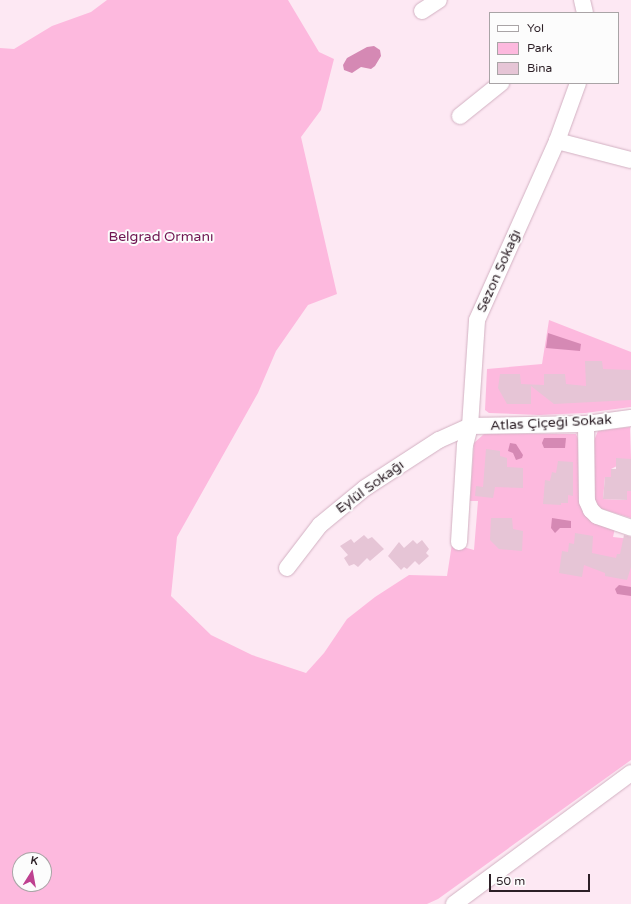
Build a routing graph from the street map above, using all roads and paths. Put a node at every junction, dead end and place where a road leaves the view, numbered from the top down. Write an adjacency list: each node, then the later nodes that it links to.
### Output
1 (439, 0): 4 (street)
2 (582, 0): 5 (street)
3 (588, 0): 6 (street)
4 (422, 12)
5 (585, 12)
6 (590, 12)
7 (500, 84): 9 (street)
8 (578, 84): 10 (street, Sezon Sokağı)
9 (460, 116)
10 (557, 141): 11 (street); 14 (street, Sezon Sokağı)
11 (631, 160)
12 (631, 418): 13 (street, Atlas Çiçeği Sokak)
13 (586, 424): 14 (street, Atlas Çiçeği Sokak); 15 (street)
14 (470, 426): 16 (street, Sezon Sokağı); 17 (street, Eylül Sokağı)
15 (631, 528)
16 (459, 542)
17 (287, 568)
18 (631, 773): 19 (street)
19 (454, 904)

